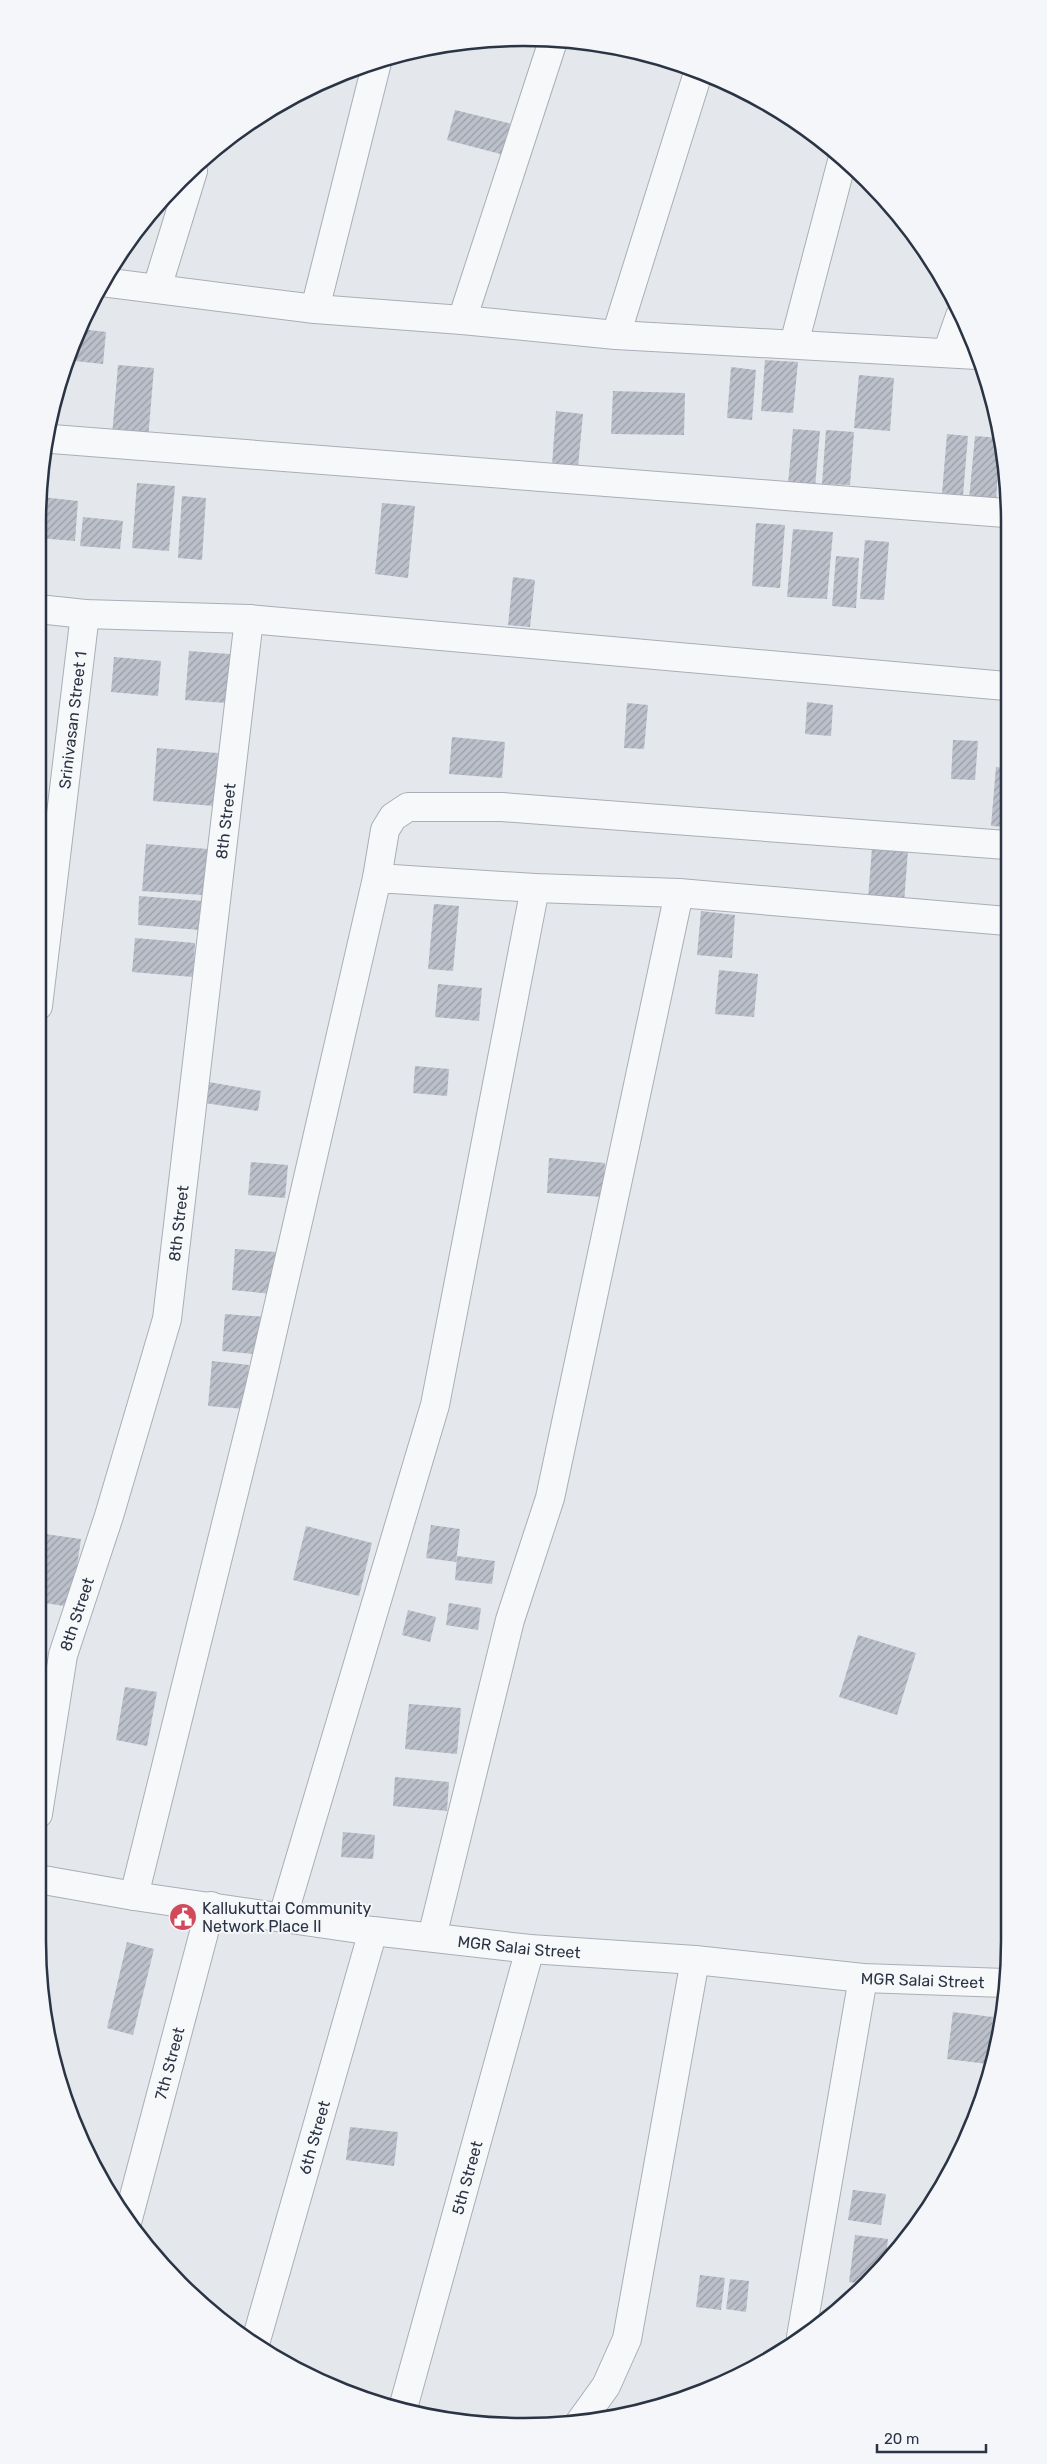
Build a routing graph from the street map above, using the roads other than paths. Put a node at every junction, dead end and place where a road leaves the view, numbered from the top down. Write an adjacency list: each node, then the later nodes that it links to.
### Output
1 (551, 47): 9 (street)
2 (375, 71): 8 (street)
3 (696, 79): 11 (street)
4 (840, 167): 12 (street)
5 (189, 183): 7 (street)
6 (111, 283): 7 (street)
7 (157, 288): 8 (street)
8 (315, 309): 9 (street)
9 (462, 320): 11 (street)
10 (957, 324): 13 (street)
11 (616, 335): 12 (street)
12 (794, 344): 13 (street)
13 (947, 354): 14 (street)
14 (969, 355)
15 (54, 439): 16 (street)
16 (1001, 513)
17 (46, 610): 18 (street)
18 (85, 614): 19 (street); 26 (street, Srinivasan Street 1)
19 (249, 619): 20 (street); 27 (street, 8th Street)
20 (1001, 686)
21 (1001, 846): 22 (street)
22 (377, 878): 23 (street); 29 (street)
23 (534, 888): 24 (street); 31 (street)
24 (678, 893): 25 (street); 33 (street)
25 (1001, 920)
26 (46, 939)
27 (46, 1763)
28 (46, 1880): 29 (street, MGR Salai Street)
29 (134, 1896): 30 (street, MGR Salai Street)
30 (211, 1906): 31 (street, MGR Salai Street); 38 (street, 7th Street)
31 (283, 1916): 32 (street, MGR Salai Street)
32 (374, 1931): 33 (street, MGR Salai Street); 40 (street, 6th Street)
33 (432, 1936): 34 (street, MGR Salai Street)
34 (530, 1949): 35 (street, MGR Salai Street); 41 (street, 5th Street)
35 (695, 1960): 36 (street, MGR Salai Street); 42 (street)
36 (863, 1978): 37 (street, MGR Salai Street); 39 (street)
37 (999, 1983)
38 (130, 2211)
39 (803, 2327)
40 (257, 2336)
41 (405, 2402)
42 (586, 2414)

